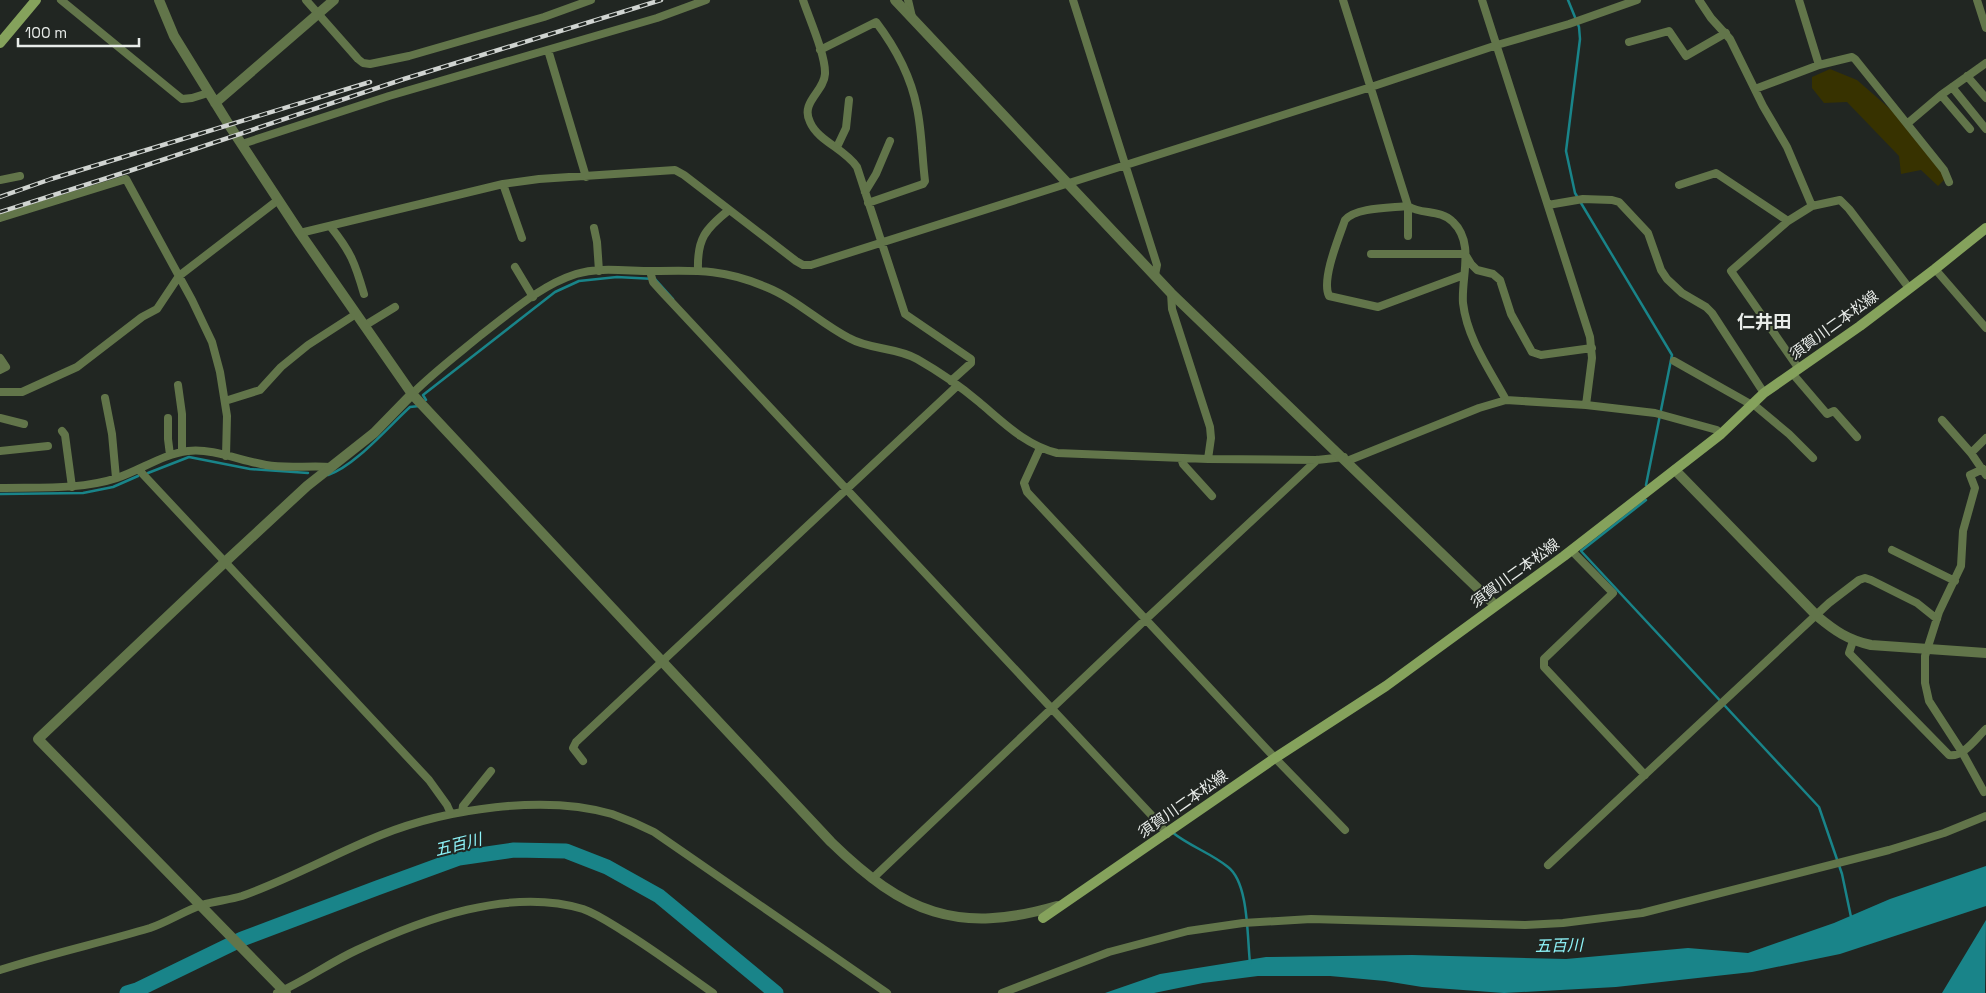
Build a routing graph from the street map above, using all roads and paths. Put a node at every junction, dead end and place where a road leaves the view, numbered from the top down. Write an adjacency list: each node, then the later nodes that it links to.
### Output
1 (36, 0): 23 (main road)
2 (61, 0): 33 (street)
3 (159, 0): 33 (street)
4 (306, 0): 18 (street)
5 (334, 0): 18 (street)
6 (591, 0): 18 (street)
7 (706, 0): 25 (street)
8 (803, 0): 26 (street)
9 (895, 0): 19 (street)
10 (908, 0): 19 (street)
11 (1073, 0): 44 (street)
12 (1343, 0): 30 (street)
13 (1482, 0): 24 (street)
14 (1637, 0): 24 (street)
15 (1699, 0): 21 (street)
16 (1799, 0): 27 (street)
17 (1977, 0): 20 (street)
18 (318, 14): 37 (street)
19 (913, 19): 50 (street)
20 (1986, 28)
21 (1726, 33): 22 (street); 32 (street)
22 (1629, 42)
23 (0, 43)
24 (1496, 45): 30 (street); 55 (street)
25 (548, 50): 42 (street); 46 (street)
26 (820, 50): 43 (street); 54 (street)
27 (1819, 65): 32 (street); 38 (street)
28 (1984, 67): 29 (street)
29 (1967, 76): 31 (street); 35 (street)
30 (1371, 87): 44 (street); 56 (street)
31 (1952, 88): 34 (street); 40 (street)
32 (1755, 89): 57 (street)
33 (208, 93): 37 (street)
34 (1941, 95): 38 (street); 39 (street)
35 (1986, 98)
36 (849, 100): 43 (street)
37 (216, 103): 42 (street)
38 (1908, 123): 48 (street)
39 (1970, 129)
40 (1986, 129)
41 (890, 141): 52 (street)
42 (242, 144): 53 (street)
43 (837, 147): 52 (street)
44 (1126, 164): 50 (street); 75 (street)
45 (20, 176): 47 (street)
46 (586, 177): 49 (street); 58 (street)
47 (0, 180)
48 (1949, 182)
49 (502, 184): 61 (street); 66 (street)
50 (1067, 184): 67 (street); 75 (street)
51 (1679, 185): 60 (street)
52 (864, 192): 54 (street)
53 (278, 200): 64 (street); 77 (street)
54 (868, 203): 67 (street)
55 (1548, 205): 86 (street); 94 (street)
56 (1408, 206): 65 (street); 69 (street); 76 (street)
57 (1812, 206): 60 (street); 78 (street)
58 (728, 210): 67 (street); 72 (street)
59 (0, 218): 77 (street)
60 (1788, 222): 90 (street)
61 (330, 226): 64 (street); 80 (street)
62 (594, 228): 73 (street)
63 (1986, 228): 71 (main road, 須賀川二本松線)
64 (300, 233): 83 (street)
65 (1408, 236)
66 (522, 238)
67 (881, 243): 91 (street)
68 (1371, 254): 69 (street)
69 (1465, 254): 76 (street); 86 (street)
70 (516, 266): 81 (street)
71 (1935, 269): 78 (main road, 須賀川二本松線); 85 (street)
72 (698, 270): 74 (street); 91 (street)
73 (599, 271): 74 (street); 81 (street)
74 (650, 272): 128 (street)
75 (1155, 275): 79 (street)
76 (1464, 275): 97 (street)
77 (179, 276): 93 (street); 98 (street)
78 (1909, 288): 90 (main road, 須賀川二本松線)
79 (1171, 293): 118 (street); 119 (street)
80 (364, 294)
81 (534, 296): 95 (street)
82 (396, 307): 84 (street)
83 (356, 314): 84 (street); 98 (street)
84 (364, 326): 95 (street)
85 (1986, 328)
86 (1592, 348): 100 (street)
87 (0, 358): 89 (street)
88 (1674, 362): 99 (street)
89 (0, 370)
90 (1795, 371): 94 (main road, 須賀川二本松線); 107 (street)
91 (954, 383): 110 (street); 128 (street)
92 (178, 385): 112 (street)
93 (0, 392)
94 (1764, 393): 99 (main road, 須賀川二本松線)
95 (412, 394): 121 (street); 141 (street)
96 (105, 398): 125 (street)
97 (1506, 400): 100 (street); 119 (street)
98 (225, 401): 115 (street)
99 (1752, 404): 106 (main road, 須賀川二本松線); 117 (street)
100 (1586, 405): 106 (street)
101 (0, 418): 104 (street)
102 (168, 418): 114 (street)
103 (1942, 420): 113 (street)
104 (24, 424)
105 (62, 431): 126 (street)
106 (1721, 434): 123 (main road, 須賀川二本松線)
107 (1857, 437)
108 (1986, 438): 113 (street)
109 (48, 446): 111 (street)
110 (1040, 448): 116 (street); 137 (street)
111 (0, 451)
112 (182, 452): 114 (street); 115 (street)
113 (1971, 453): 124 (street)
114 (170, 455): 122 (street)
115 (226, 456): 121 (street)
116 (1181, 458): 118 (street); 129 (street)
117 (1813, 458)
118 (1208, 459): 120 (street)
119 (1345, 459): 120 (street); 134 (street)
120 (1317, 460): 137 (street)
121 (331, 467): 132 (street)
122 (139, 470): 125 (street); 132 (street)
123 (1675, 470): 130 (main road, 須賀川二本松線); 135 (street)
124 (1985, 472): 133 (street)
125 (116, 478): 126 (street)
126 (72, 486): 127 (street)
127 (0, 488)
128 (847, 488): 141 (street); 142 (street)
129 (1212, 496)
130 (1570, 550): 134 (main road, 須賀川二本松線); 148 (street)
131 (1892, 550): 133 (street)
132 (225, 562): 151 (street); 158 (street)
133 (1955, 581): 136 (street)
134 (1496, 605): 145 (main road, 須賀川二本松線)
135 (1816, 616): 136 (street); 138 (street); 148 (street)
136 (1937, 619): 139 (street)
137 (1145, 620): 142 (street); 145 (street)
138 (1853, 641): 139 (street); 144 (street)
139 (1927, 649): 140 (street); 144 (street)
140 (1985, 652)
141 (663, 662): 146 (street); 156 (street)
142 (1051, 709): 154 (street); 156 (street)
143 (1986, 729): 144 (street)
144 (1962, 752): 149 (street)
145 (1275, 758): 153 (street); 154 (main road, 須賀川二本松線)
146 (583, 761)
147 (491, 771): 150 (street)
148 (1645, 775): 155 (street)
149 (1984, 792)
150 (462, 812): 151 (street); 163 (street)
151 (451, 814): 158 (street)
152 (1986, 816): 164 (street)
153 (1345, 830)
154 (1167, 834): 157 (main road, 須賀川二本松線)
155 (1548, 865)
156 (872, 879): 157 (street)
157 (1057, 906): 159 (main road, 須賀川二本松線)
158 (204, 908): 160 (street); 161 (street)
159 (1043, 918)
160 (0, 970)
161 (282, 991): 162 (street)
162 (713, 993)
163 (887, 993)
164 (1002, 993)

